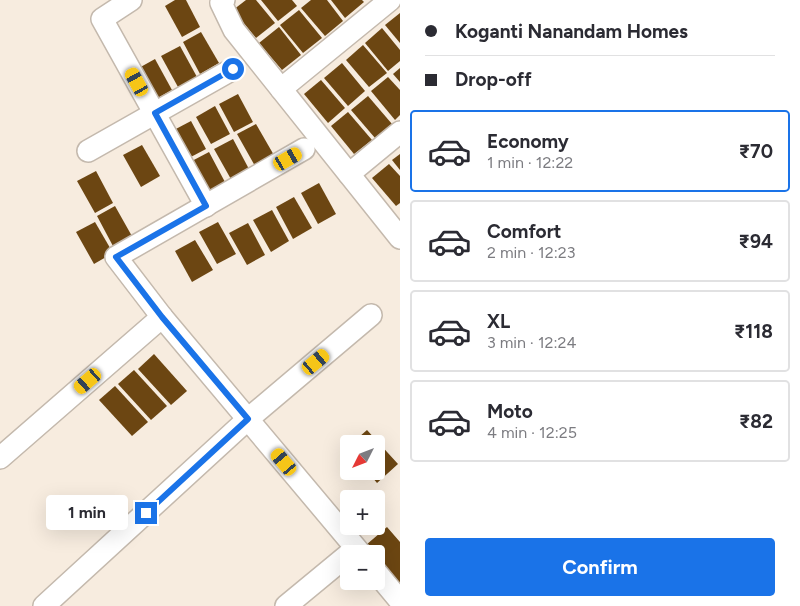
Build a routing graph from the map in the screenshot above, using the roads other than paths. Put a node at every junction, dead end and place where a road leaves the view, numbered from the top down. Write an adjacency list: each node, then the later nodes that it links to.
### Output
1 (131, 0): 6 (street)
2 (224, 0): 5 (street)
3 (390, 0): 5 (street)
4 (233, 69): 6 (street)
5 (280, 89): 10 (street)
6 (155, 113): 9 (street); 11 (street)
7 (400, 132): 10 (street)
8 (304, 150): 11 (street)
9 (88, 151)
10 (349, 174): 12 (street)
11 (206, 206): 14 (street)
12 (400, 238)
13 (371, 315): 15 (street)
14 (162, 317): 15 (street); 16 (street)
15 (248, 419): 17 (street); 21 (street)
16 (0, 458)
17 (348, 545)
18 (340, 563): 22 (street)
19 (385, 583): 20 (street)
20 (400, 601)
21 (44, 606)
22 (286, 606)

